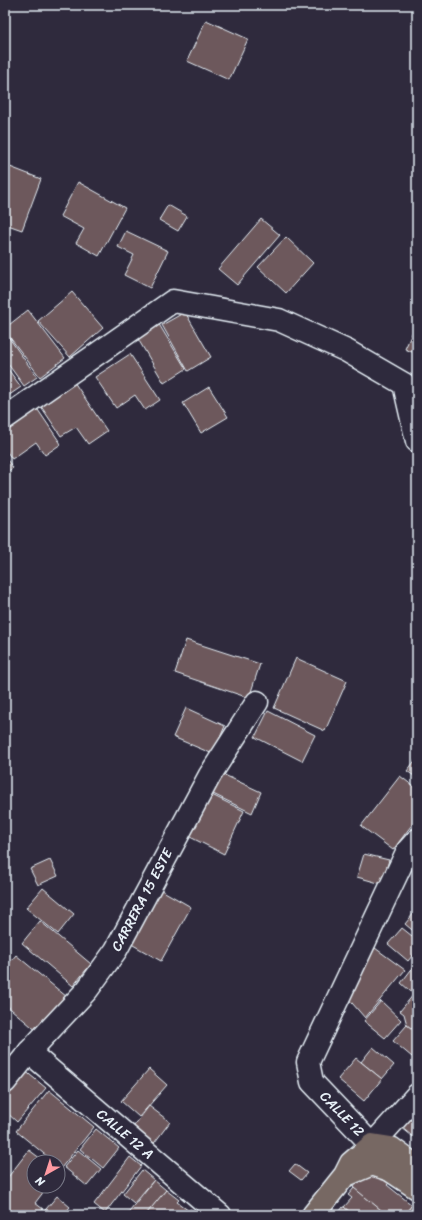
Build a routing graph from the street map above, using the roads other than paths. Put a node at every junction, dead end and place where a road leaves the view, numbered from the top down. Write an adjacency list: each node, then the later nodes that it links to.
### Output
1 (5, 418): 2 (street)
2 (417, 441)
3 (257, 702): 5 (street, CARRERA 15 ESTE)
4 (417, 840): 8 (street, CALLE 12)
5 (29, 1052): 6 (street, CARRERA 15 ESTE); 12 (street, CALLE 12 A)
6 (5, 1082)
7 (417, 1095): 8 (street)
8 (372, 1145): 9 (main road, CALLE 12); 10 (main road, CALLE 12)
9 (417, 1167)
10 (345, 1175): 11 (main road); 13 (main road, CALLE 12)
11 (417, 1188)
12 (220, 1215)
13 (313, 1215)

